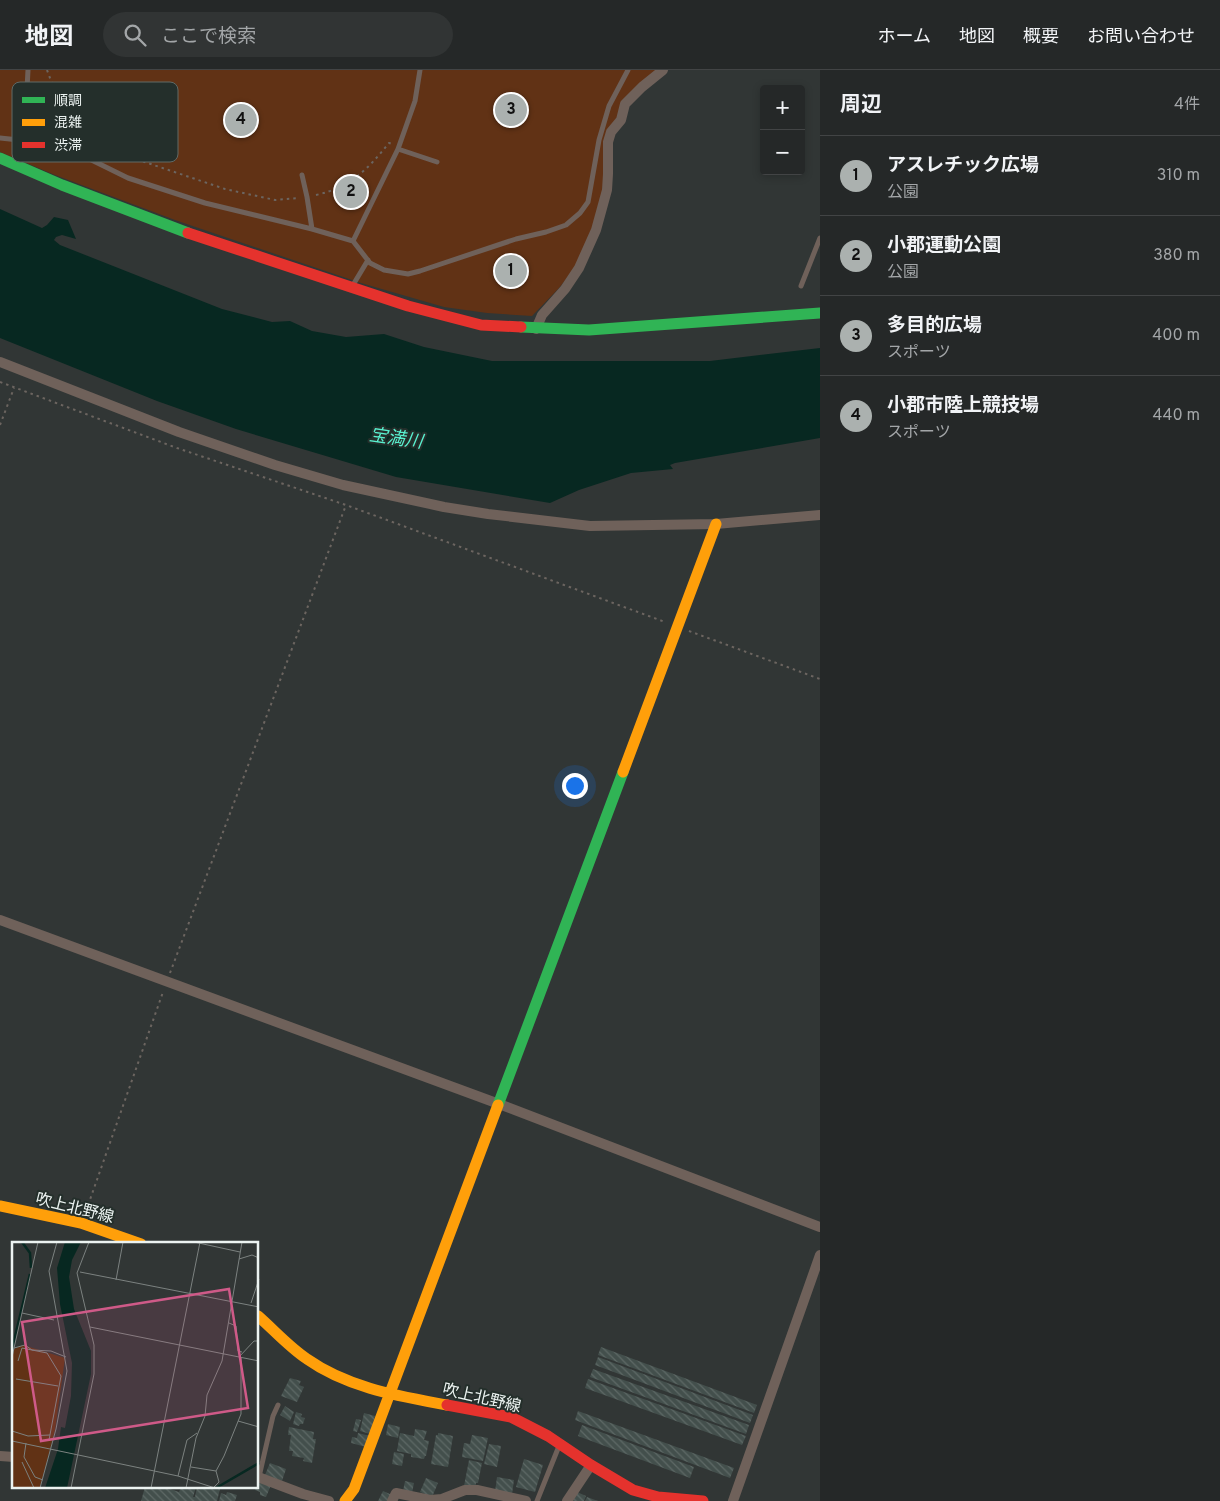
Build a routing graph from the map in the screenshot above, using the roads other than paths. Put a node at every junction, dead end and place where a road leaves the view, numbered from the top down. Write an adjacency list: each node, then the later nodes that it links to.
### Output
1 (420, 70): 4 (lane)
2 (628, 70): 12 (lane)
3 (663, 70): 16 (street)
4 (398, 147): 7 (lane); 11 (lane)
5 (0, 158): 14 (street)
6 (96, 162): 9 (lane)
7 (438, 162)
8 (302, 175): 9 (lane)
9 (312, 229): 11 (lane)
10 (820, 238): 13 (lane)
11 (353, 241): 12 (lane)
12 (368, 260): 14 (lane)
13 (801, 286)
14 (352, 288): 16 (street)
15 (820, 313): 16 (street)
16 (536, 329)
17 (0, 362): 19 (street)
18 (820, 515): 19 (street)
19 (716, 524): 21 (street)
20 (0, 920): 21 (street)
21 (499, 1104): 23 (street); 27 (street)
22 (0, 1206): 24 (street, 吹上北野線)
23 (820, 1227)
24 (136, 1242)
25 (820, 1255): 40 (street)
26 (259, 1317): 27 (street, 吹上北野線)
27 (390, 1394): 29 (street, 吹上北野線); 33 (street)
28 (278, 1405): 31 (lane)
29 (560, 1444): 30 (street, 吹上北野線); 37 (lane)
30 (590, 1465): 38 (street); 39 (street, 吹上北野線)
31 (259, 1473)
32 (259, 1477): 34 (street)
33 (350, 1500)
34 (329, 1501)
35 (392, 1501): 36 (street)
36 (526, 1501)
37 (537, 1501)
38 (567, 1501)
39 (703, 1501)
40 (733, 1501)

